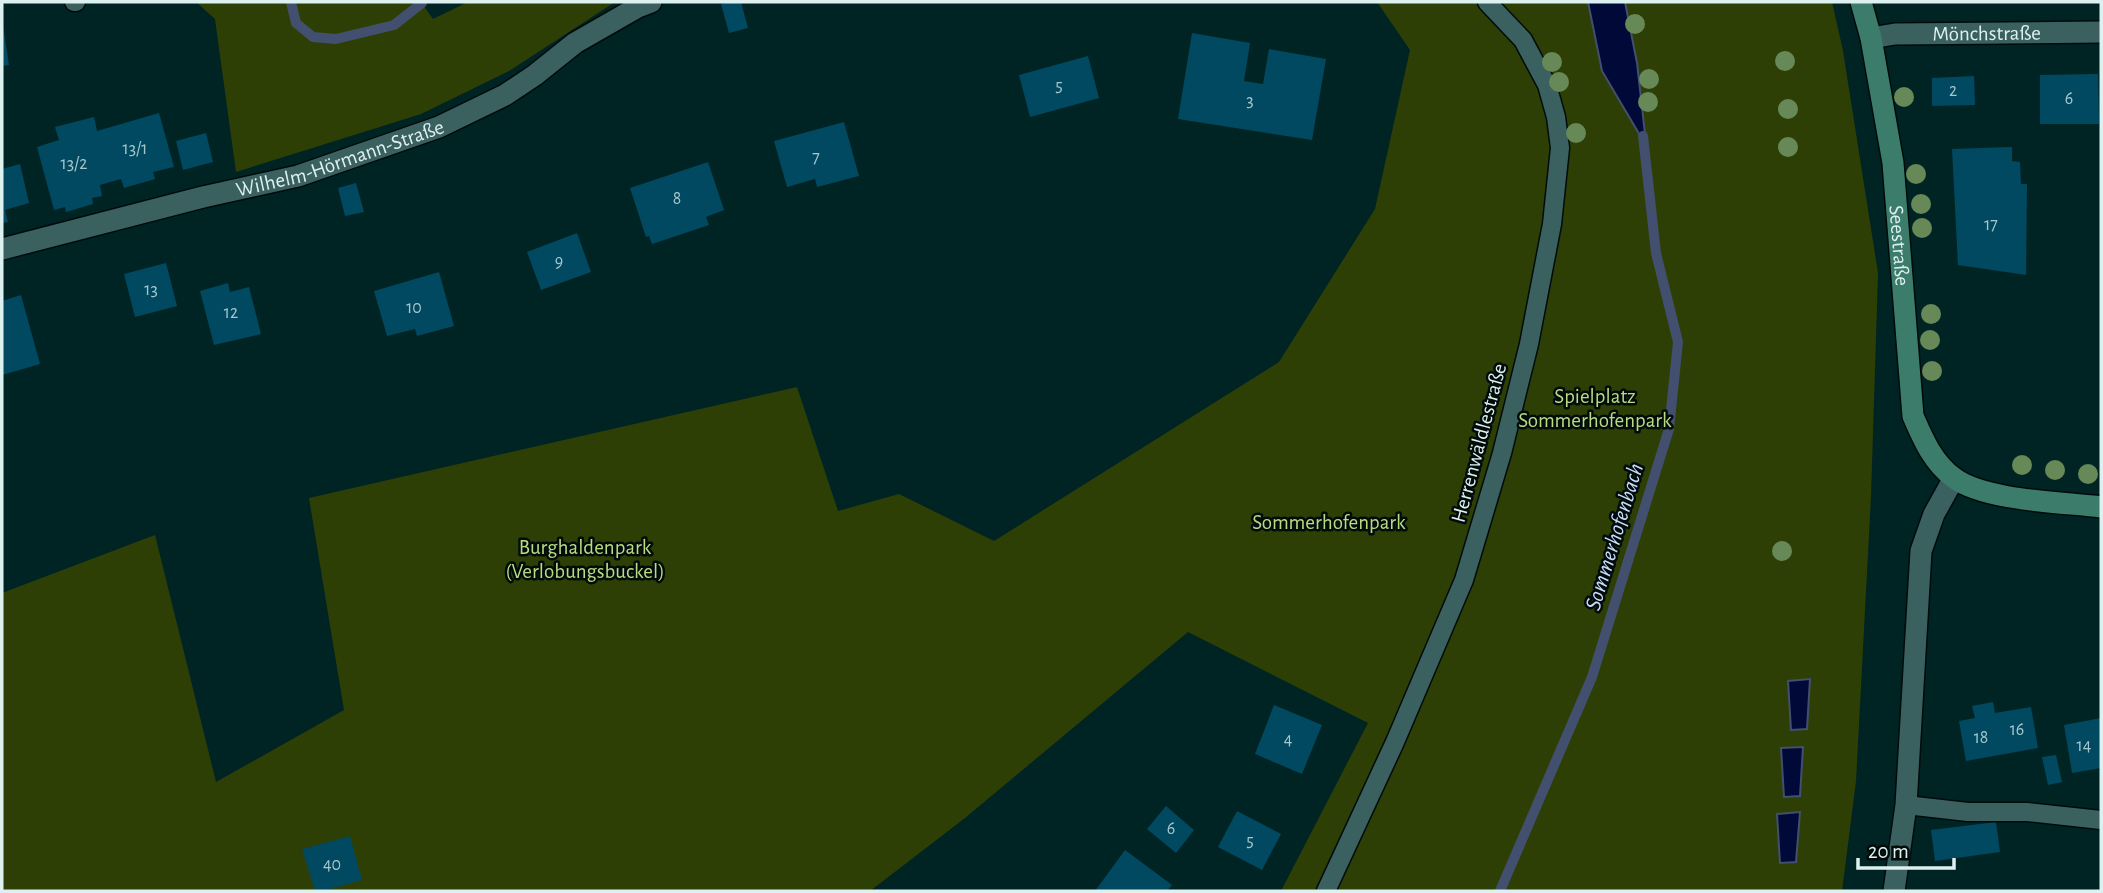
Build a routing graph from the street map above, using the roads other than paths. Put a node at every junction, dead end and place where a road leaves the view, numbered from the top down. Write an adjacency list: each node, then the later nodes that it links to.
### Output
1 (651, 2): 6 (street, Wilhelm-Hörmann-Straße)
2 (1487, 2): 11 (lane, Herrenwäldlestraße)
3 (1861, 2): 5 (street, Seestraße)
4 (2101, 32): 5 (street, Mönchstraße)
5 (1871, 38): 7 (street, Seestraße)
6 (2, 249)
7 (1954, 478): 8 (street, Seestraße); 9 (street)
8 (2101, 507)
9 (1906, 805): 10 (lane); 12 (street)
10 (2101, 820)
11 (1326, 891)
12 (1894, 891)

